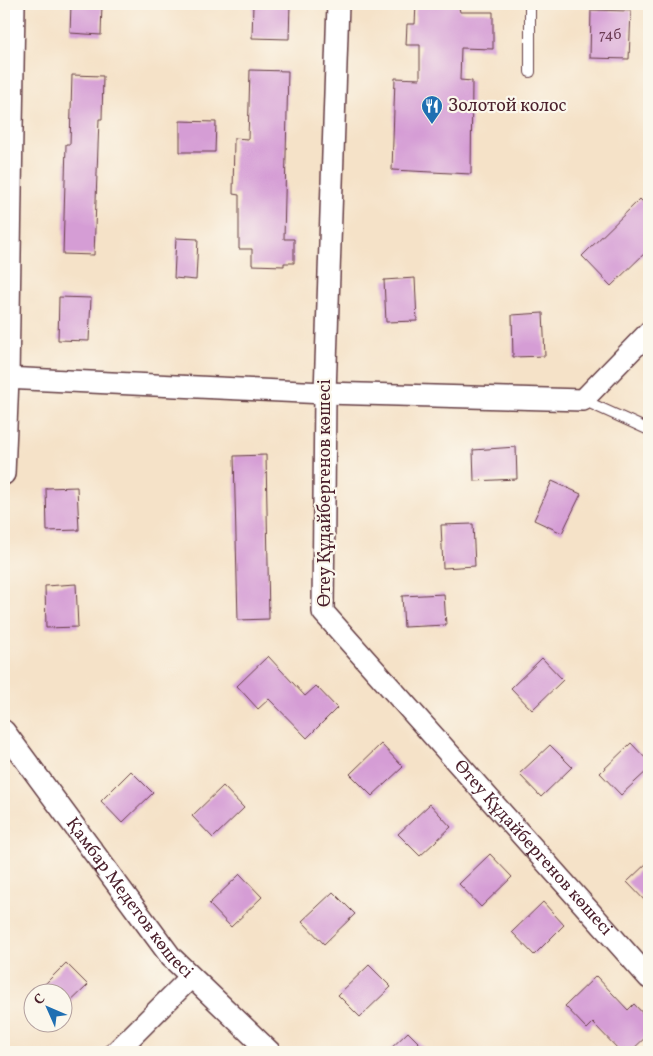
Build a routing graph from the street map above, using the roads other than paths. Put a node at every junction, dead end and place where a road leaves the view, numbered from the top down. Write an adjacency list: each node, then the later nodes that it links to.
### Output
1 (14, 4): 6 (street)
2 (338, 4): 7 (street, Өтеу Құдайбергенов көшесі)
3 (530, 4): 4 (lane)
4 (530, 72)
5 (649, 332): 8 (street)
6 (6, 378): 7 (street); 10 (street)
7 (325, 394): 8 (street); 13 (street, Өтеу Құдайбергенов көшесі)
8 (583, 400): 9 (lane)
9 (649, 430)
10 (4, 474)
11 (4, 731): 12 (street, Қамбар Медетов көшесі)
12 (192, 977): 14 (street); 15 (street, Қамбар Медетов көшесі)
13 (649, 978)
14 (116, 1052)
15 (270, 1052)

